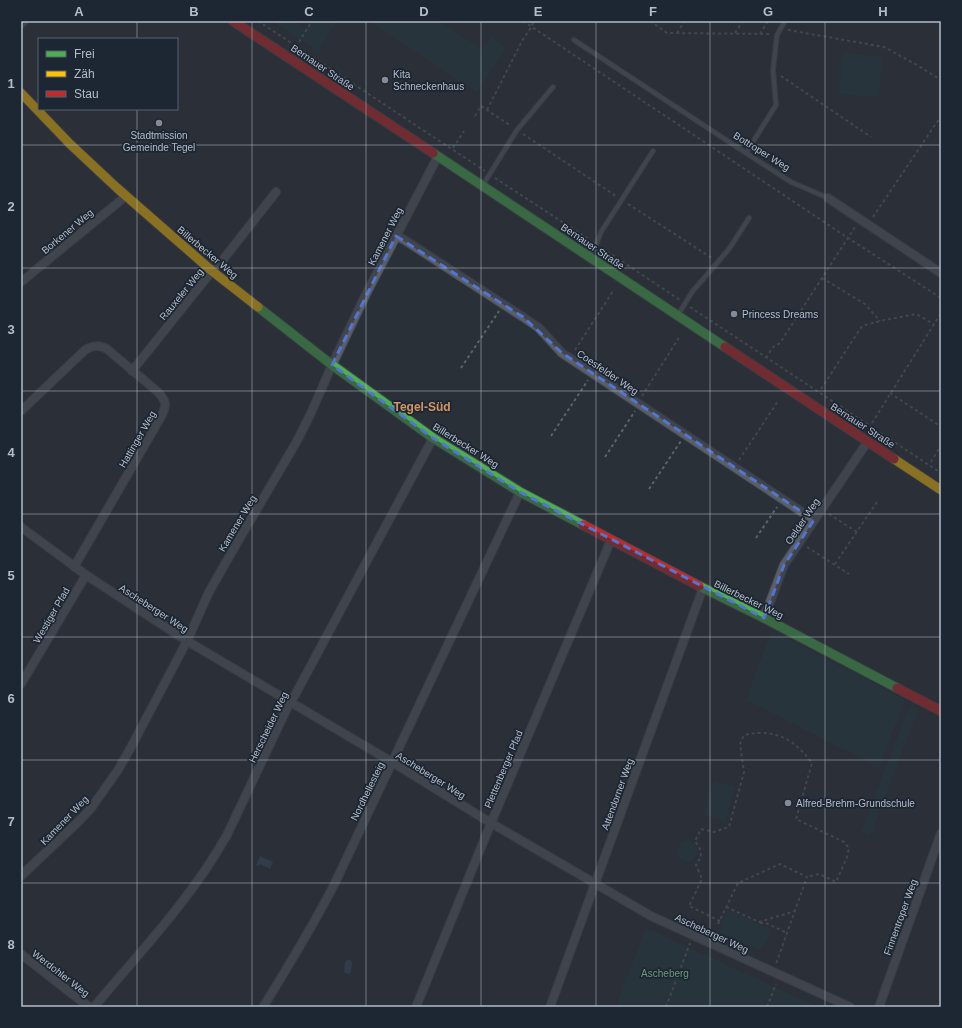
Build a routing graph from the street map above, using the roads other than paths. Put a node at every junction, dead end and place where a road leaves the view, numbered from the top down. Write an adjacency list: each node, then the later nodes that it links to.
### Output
1 (24, 21): 4 (street)
2 (233, 21): 10 (street, Bernauer Straße)
3 (785, 21): 9 (lane)
4 (21, 24)
5 (574, 40): 9 (lane, Bottroper Weg)
6 (554, 86): 11 (lane)
7 (21, 93): 13 (street, Billerbecker Weg)
8 (653, 152): 17 (lane)
9 (746, 154): 14 (lane, Bottroper Weg)
10 (438, 156): 11 (street, Bernauer Straße); 16 (street, Kamener Weg)
11 (482, 186): 17 (street, Bernauer Straße)
12 (276, 192): 18 (street, Rauxeler Weg)
13 (126, 196): 18 (street, Billerbecker Weg); 20 (street, Borkener Weg)
14 (828, 198): 19 (street, Bottroper Weg)
15 (749, 218): 21 (lane)
16 (396, 236): 22 (street, Kamener Weg); 29 (street, Coesfelder Weg)
17 (589, 256): 21 (street, Bernauer Straße)
18 (212, 271): 22 (street, Billerbecker Weg); 23 (street, Rauxeler Weg)
19 (941, 273)
20 (21, 282)
21 (677, 315): 26 (street, Bernauer Straße)
22 (332, 365): 25 (street, Billerbecker Weg); 36 (street, Kamener Weg)
23 (132, 371): 24 (street, Hattinger Weg); 32 (street, Hattinger Weg)
24 (21, 410)
25 (433, 438): 28 (street, Billerbecker Weg); 38 (street, Herscheider Weg)
26 (868, 441): 27 (street, Bernauer Straße); 29 (street, Oelder Weg)
27 (941, 490)
28 (520, 492): 31 (street, Billerbecker Weg); 40 (street, Nordhellesteig)
29 (814, 520): 35 (street, Oelder Weg)
30 (21, 527): 32 (street, Ascheberger Weg)
31 (611, 540): 34 (street, Billerbecker Weg); 41 (street, Plettenberger Pfad)
32 (74, 567): 33 (street, Ascheberger Weg)
33 (86, 575): 36 (street, Ascheberger Weg); 37 (street, Westiger Pfad)
34 (703, 588): 35 (street, Billerbecker Weg); 44 (street, Attendorner Weg)
35 (764, 618): 39 (street, Billerbecker Weg)
36 (187, 641): 38 (street, Ascheberger Weg); 43 (street, Kamener Weg)
37 (21, 684)
38 (290, 702): 40 (street, Ascheberger Weg); 47 (street, Herscheider Weg)
39 (941, 711)
40 (392, 762): 41 (street, Ascheberger Weg); 48 (street, Nordhellesteig)
41 (491, 823): 44 (street, Ascheberger Weg); 49 (street, Plettenberger Pfad)
42 (941, 833): 52 (street, Finnentroper Weg)
43 (21, 876)
44 (595, 883): 50 (street, Attendorner Weg); 51 (street, Ascheberger Weg)
45 (21, 954): 46 (street, Werdohler Weg)
46 (89, 1007)
47 (94, 1007)
48 (263, 1007)
49 (416, 1007)
50 (550, 1007)
51 (850, 1007)
52 (879, 1007)

